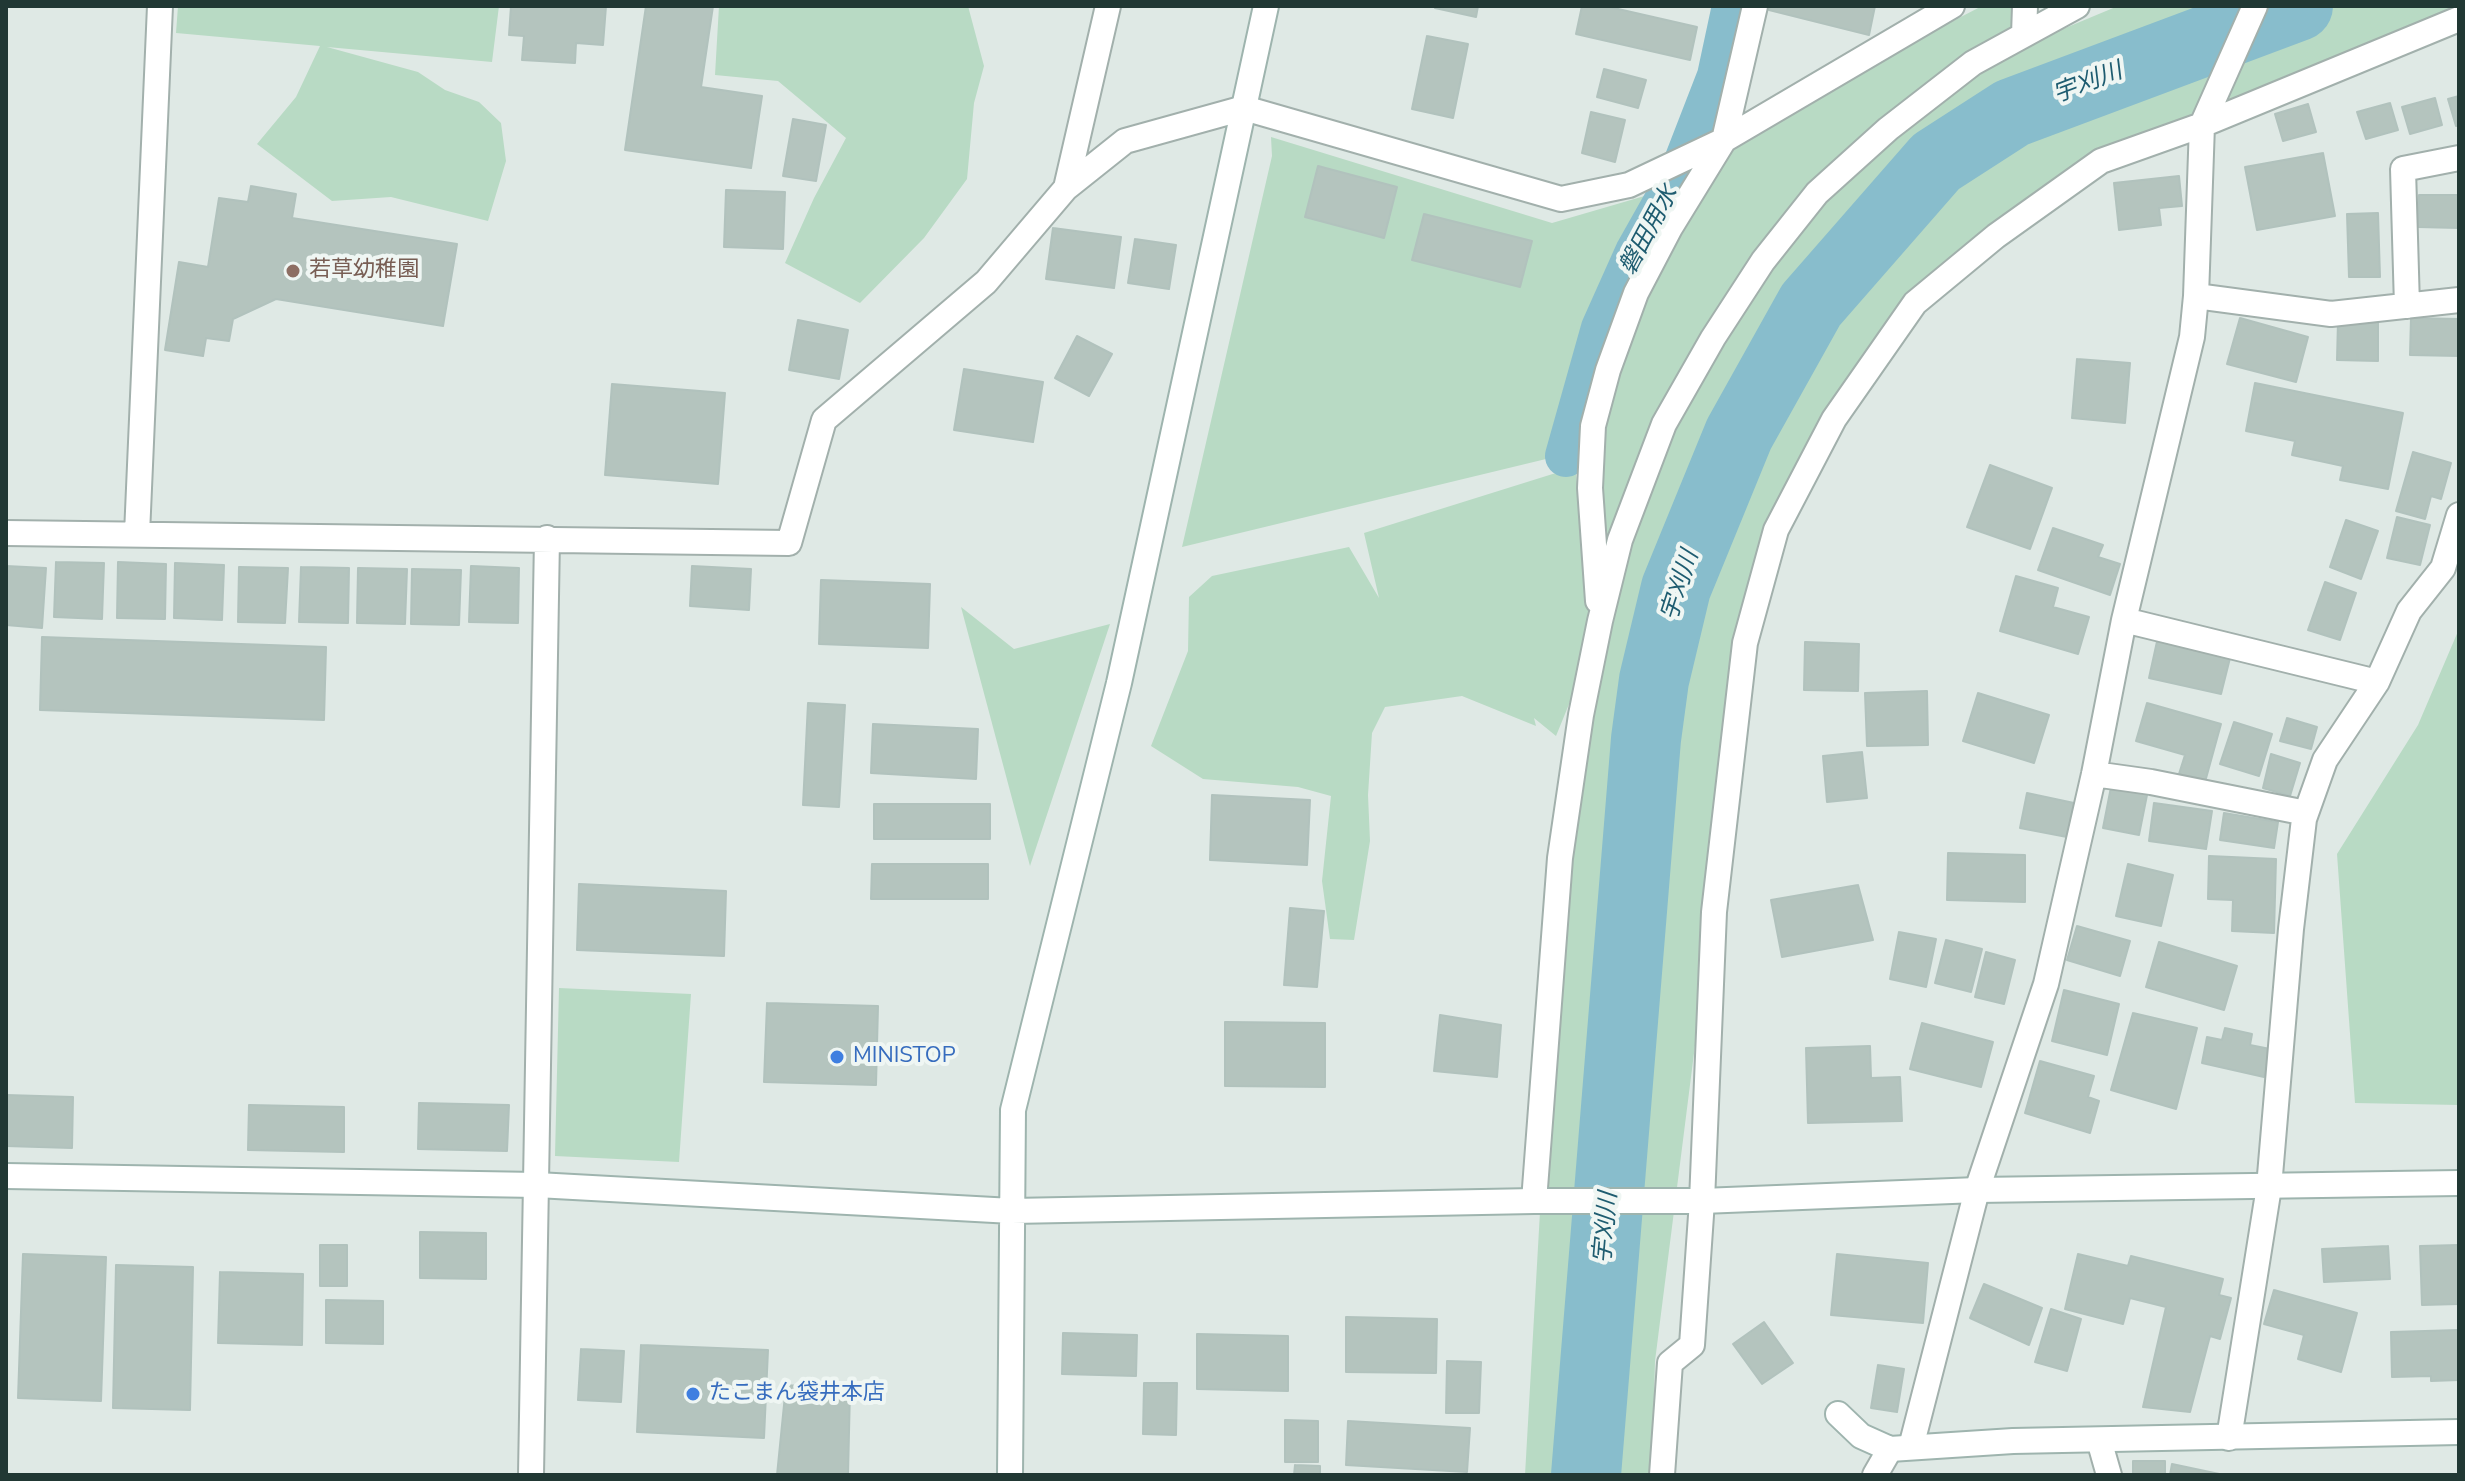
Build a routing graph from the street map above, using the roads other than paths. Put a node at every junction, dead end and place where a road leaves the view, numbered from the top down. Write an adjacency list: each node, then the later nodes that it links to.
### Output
1 (160, 6): 21 (street)
2 (1108, 6): 15 (street)
3 (1266, 6): 11 (street)
4 (1755, 6): 13 (street)
5 (1952, 6): 13 (street)
6 (2025, 6): 10 (street)
7 (2077, 6): 10 (street)
8 (2255, 6): 12 (street)
9 (2459, 19): 12 (street)
10 (2024, 35): 24 (street)
11 (1244, 108): 13 (street); 15 (street); 35 (street)
12 (2207, 114): 16 (street); 34 (street)
13 (1724, 140): 24 (street)
14 (2459, 158): 18 (street)
15 (1066, 188): 22 (street)
16 (2196, 296): 18 (street); 23 (street)
17 (2459, 300): 18 (street)
18 (2407, 306)
19 (2459, 515): 25 (street)
20 (6, 533): 21 (street)
21 (137, 534): 22 (street)
22 (547, 538): 30 (street)
23 (2124, 620): 25 (street); 26 (street)
24 (1600, 621): 33 (street)
25 (2377, 682): 27 (street)
26 (2094, 774): 27 (street); 32 (street)
27 (2306, 813): 31 (street)
28 (6, 1176): 30 (street)
29 (2459, 1183): 31 (street)
30 (537, 1185): 35 (street); 41 (street)
31 (2269, 1187): 32 (street); 38 (street)
32 (1977, 1190): 34 (street); 40 (street)
33 (1542, 1201): 34 (street); 35 (street)
34 (1702, 1201): 43 (street)
35 (1012, 1211): 42 (street)
36 (1838, 1414): 40 (street)
37 (2459, 1432): 38 (street)
38 (2229, 1438): 39 (street)
39 (2099, 1440): 40 (street); 45 (street)
40 (1900, 1448): 44 (street)
41 (531, 1475)
42 (1010, 1475)
43 (1662, 1475)
44 (1875, 1475)
45 (2109, 1475)

